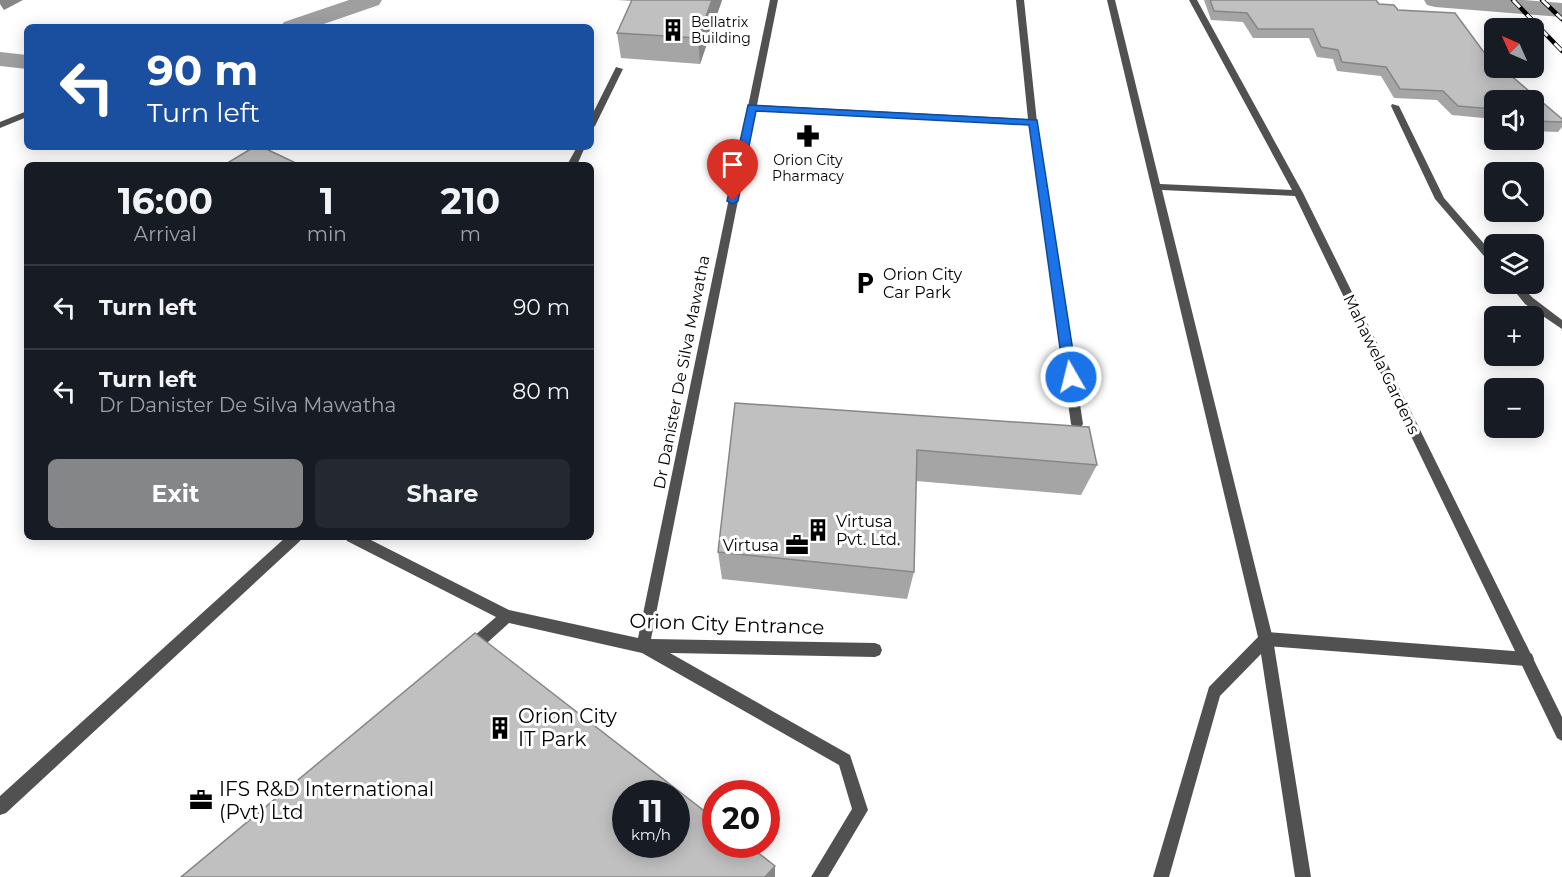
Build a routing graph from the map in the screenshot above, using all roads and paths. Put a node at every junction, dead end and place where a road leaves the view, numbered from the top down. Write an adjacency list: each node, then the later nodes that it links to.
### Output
1 (774, 0): 7 (street, Dr Danister De Silva Mawatha)
2 (1020, 0): 10 (street)
3 (1111, 0): 12 (street)
4 (1193, 0): 13 (street, Mahawela Gardens)
5 (619, 69): 9 (street)
6 (1395, 106): 14 (street)
7 (752, 107): 10 (street); 22 (street, Dr Danister De Silva Mawatha)
8 (24, 115): 11 (street)
9 (594, 120)
10 (1033, 122): 17 (street)
11 (0, 125)
12 (1155, 187): 13 (street); 21 (street)
13 (1298, 194): 25 (street, Mahawela Gardens)
14 (1484, 250)
15 (1522, 294): 16 (street)
16 (1562, 325)
17 (1077, 424)
18 (292, 540): 27 (street)
19 (358, 540): 20 (street, Orion City Entrance)
20 (507, 616): 22 (street, Orion City Entrance); 24 (street)
21 (1266, 639): 25 (street); 29 (street); 30 (street)
22 (643, 646): 23 (street, Orion City Entrance); 28 (street)
23 (874, 650)
24 (462, 656)
25 (1527, 659): 26 (street, Mahawela Gardens)
26 (1562, 733)
27 (0, 807)
28 (820, 877)
29 (1161, 877)
30 (1303, 877)

